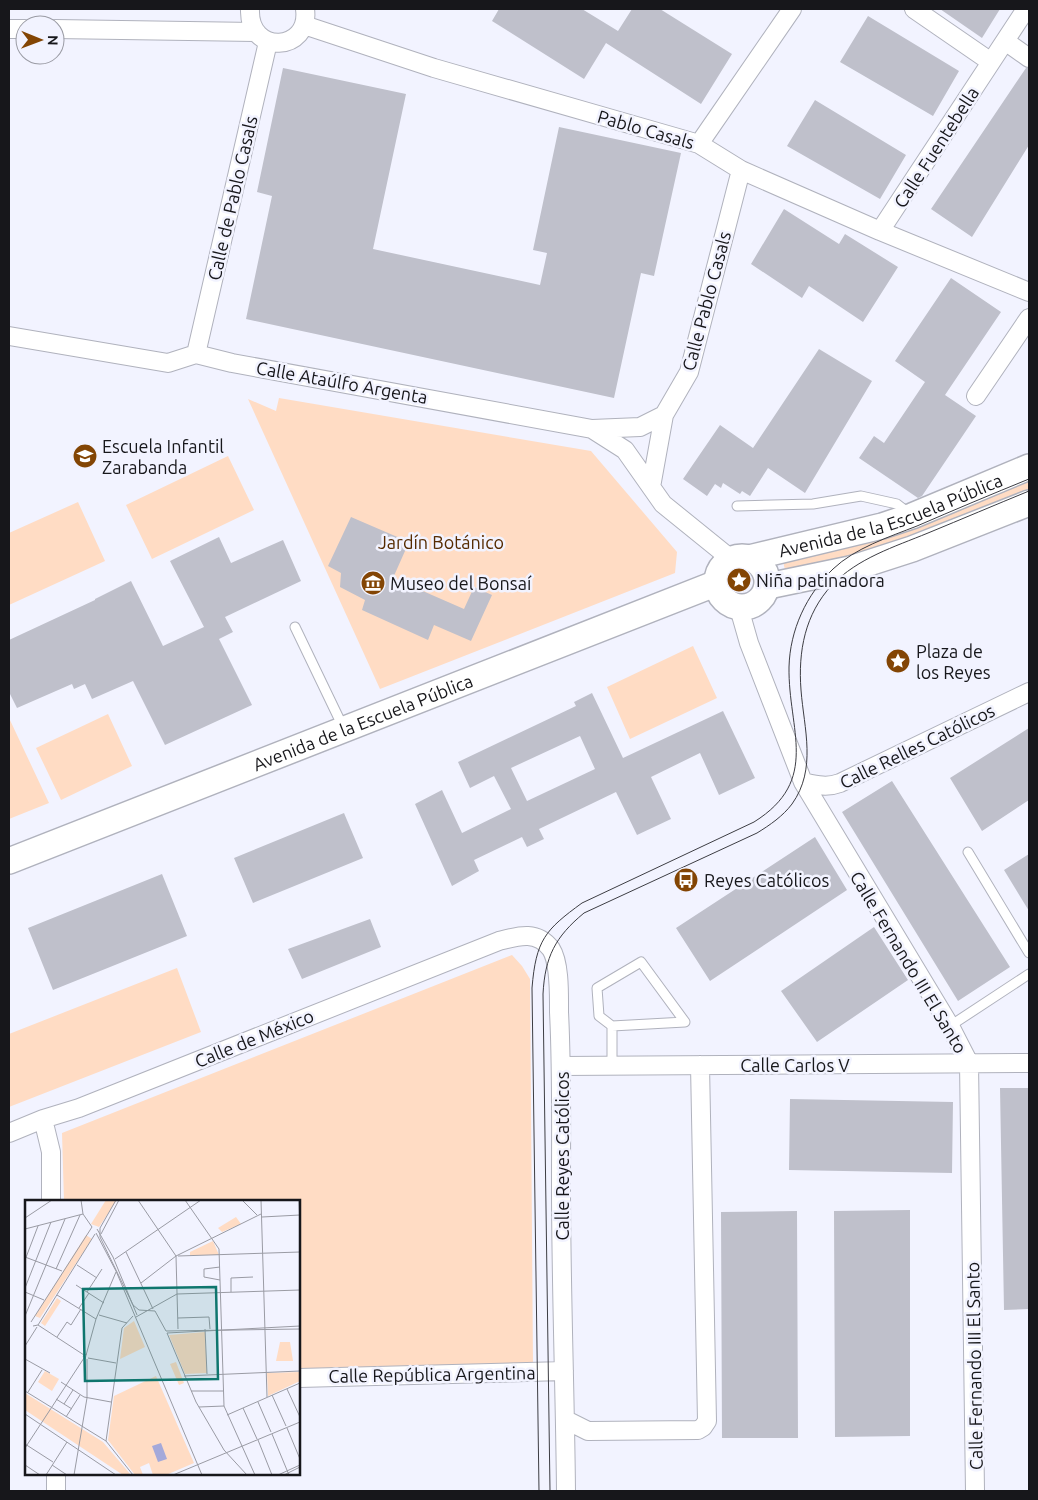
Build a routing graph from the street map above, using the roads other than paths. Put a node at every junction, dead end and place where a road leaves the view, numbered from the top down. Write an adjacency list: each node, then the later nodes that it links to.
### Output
1 (250, 9): 7 (street)
2 (792, 9): 10 (street)
3 (914, 9): 8 (street)
4 (1026, 9): 8 (street, Calle Fuentebella)
5 (305, 17): 7 (street); 10 (street, Pablo Casals)
6 (65, 29): 7 (street)
7 (261, 37): 16 (street, Calle de Pablo Casals)
8 (999, 50): 9 (street); 12 (street, Calle Fuentebella)
9 (1029, 58)
10 (699, 144): 11 (street, Pablo Casals)
11 (741, 170): 12 (street, Pablo Casals); 18 (street, Calle Pablo Casals)
12 (880, 231): 13 (street, Pablo Casals)
13 (1029, 292)
14 (1029, 318): 17 (street)
15 (9, 336): 16 (street)
16 (196, 354): 19 (street, Calle Ataúlfo Argenta)
17 (976, 396)
18 (664, 415): 19 (street); 21 (street, Calle Pablo Casals)
19 (592, 429): 21 (street, Calle Ataúlfo Argenta)
20 (1029, 467): 24 (street, Avenida de la Escuela Pública)
21 (651, 487): 25 (street)
22 (1029, 503): 27 (street, Avenida de la Escuela Pública)
23 (737, 506): 24 (lane)
24 (912, 516): 25 (street, Avenida de la Escuela Pública)
25 (740, 559): 26 (street); 27 (street)
26 (717, 583): 28 (street); 31 (street, Avenida de la Escuela Pública)
27 (768, 586): 28 (street)
28 (739, 608): 32 (street, Calle Fernando III El Santo)
29 (295, 627): 31 (lane)
30 (1029, 692): 32 (street, Calle Relles Católicos)
31 (344, 730): 34 (street, Avenida de la Escuela Pública)
32 (803, 782): 39 (street, Calle Fernando III El Santo)
33 (968, 852): 36 (lane)
34 (9, 861)
35 (500, 941): 43 (street, Calle Reyes Católicos); 45 (street, Calle de México)
36 (1029, 953)
37 (1029, 974): 39 (lane)
38 (612, 1026): 38 (lane); 44 (lane)
39 (950, 1026): 40 (street, Calle Fernando III El Santo)
40 (969, 1063): 41 (street, Calle Carlos V); 42 (street, Calle Carlos V); 54 (street, Calle Fernando III El Santo)
41 (1029, 1064)
42 (700, 1065): 44 (street, Calle Carlos V); 50 (street)
43 (562, 1066): 44 (street, Calle Carlos V); 48 (street, Calle Reyes Católicos)
44 (612, 1066)
45 (42, 1119): 46 (street, Calle de México); 47 (street)
46 (9, 1133)
47 (52, 1200)
48 (564, 1371): 49 (street, Calle República Argentina); 50 (street, Calle Reyes Católicos)
49 (300, 1378)
50 (566, 1420): 53 (street, Calle Reyes Católicos)
51 (56, 1475): 52 (street)
52 (56, 1491)
53 (566, 1491)
54 (976, 1491)

